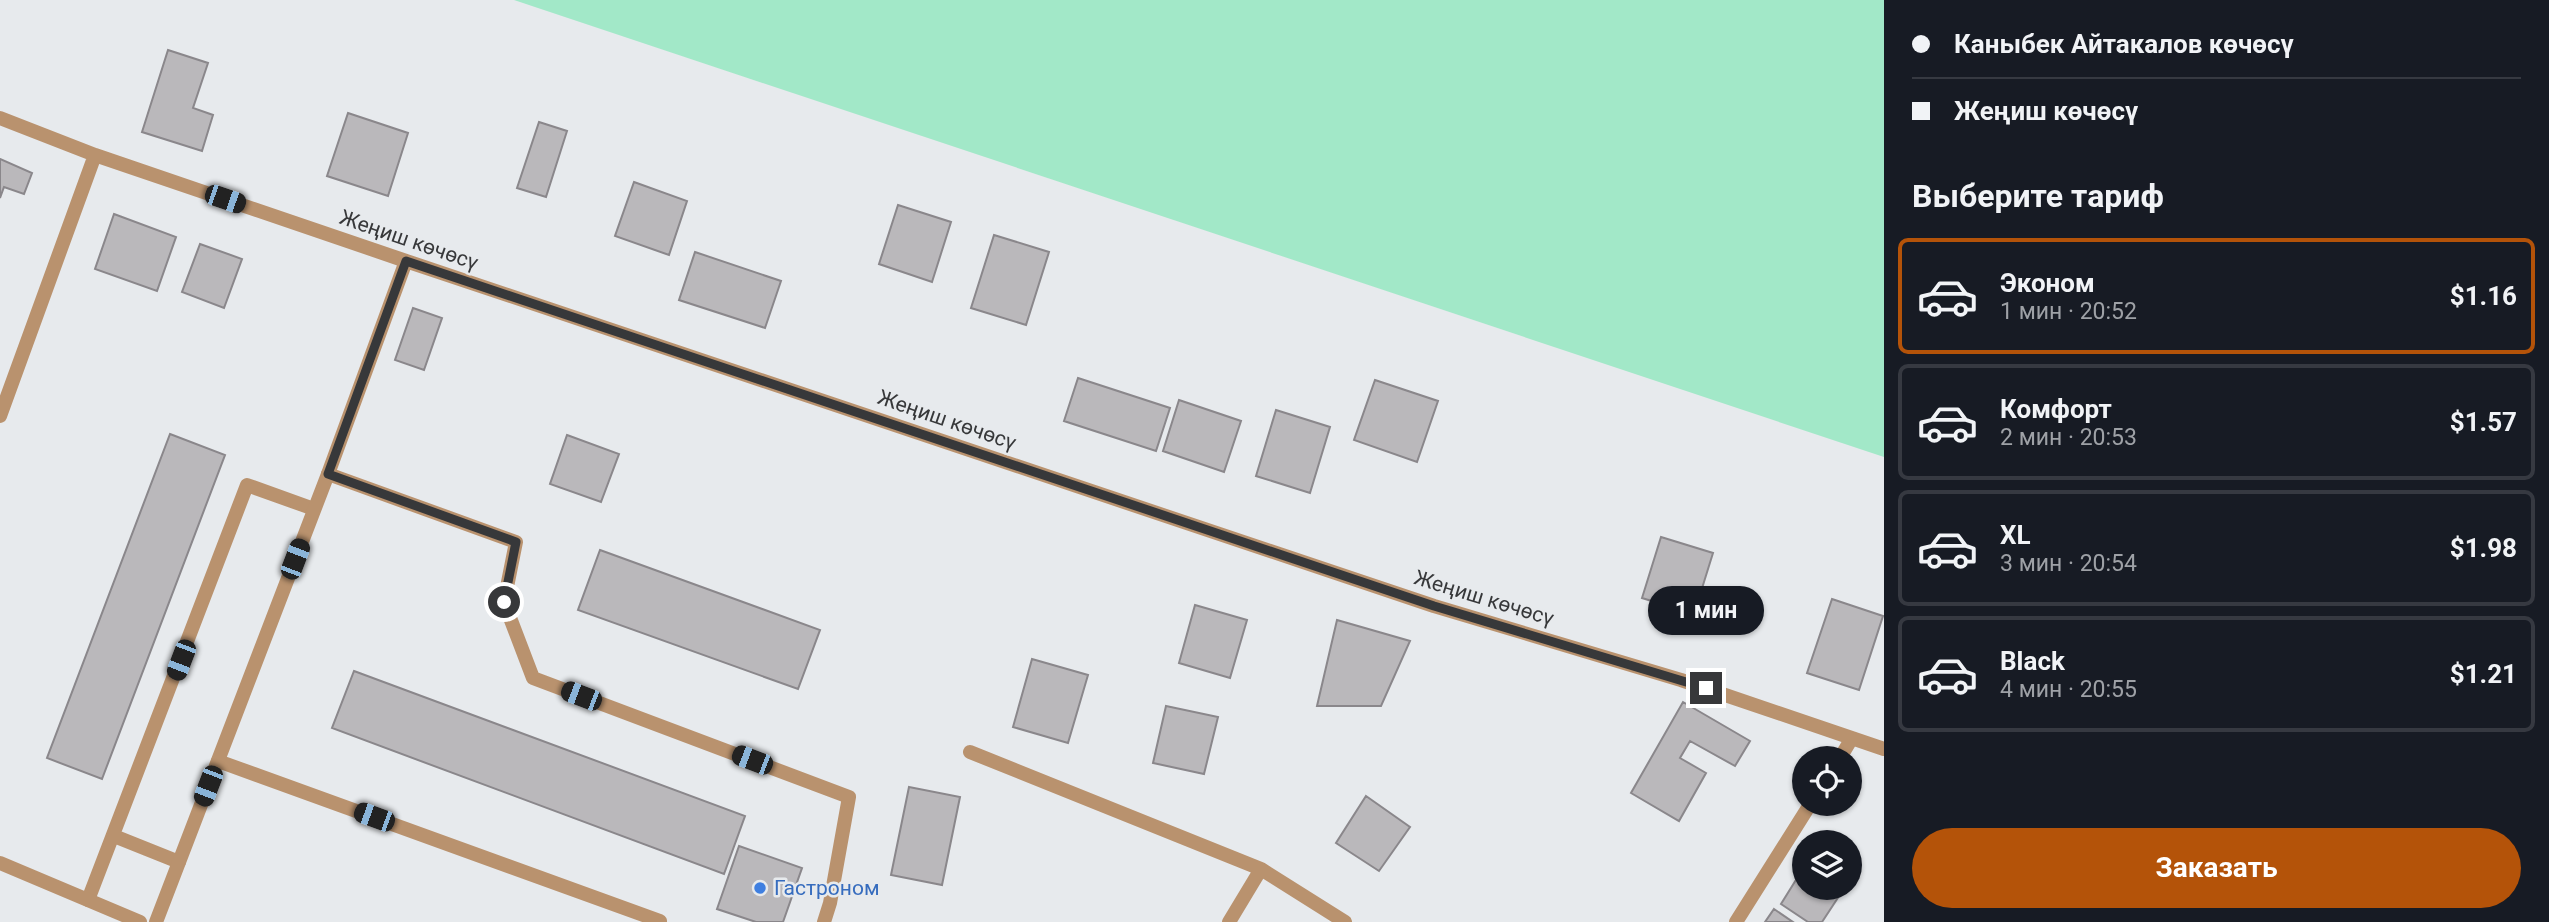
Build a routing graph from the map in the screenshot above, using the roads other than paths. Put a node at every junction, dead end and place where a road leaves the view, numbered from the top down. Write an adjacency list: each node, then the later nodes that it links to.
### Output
1 (0, 118): 2 (street, Жеңиш көчөсү)
2 (95, 155): 3 (street, Жеңиш көчөсү); 4 (street)
3 (406, 261): 5 (street); 7 (street, Жеңиш көчөсү)
4 (0, 416)
5 (328, 474): 6 (street); 21 (street)
6 (314, 509): 11 (street); 13 (street)
7 (1853, 738): 8 (street); 9 (street, Жеңиш көчөсү)
8 (1848, 746)
9 (1884, 749)
10 (970, 752): 16 (street)
11 (218, 761): 14 (street); 18 (street)
12 (1803, 816): 24 (street)
13 (114, 836): 14 (street); 17 (street)
14 (179, 862): 20 (street)
15 (0, 863): 17 (street)
16 (1261, 869): 22 (street); 23 (street)
17 (88, 900): 19 (street)
18 (660, 920)
19 (139, 922)
20 (156, 922)
21 (824, 922)
22 (1229, 922)
23 (1345, 922)
24 (1736, 922)

